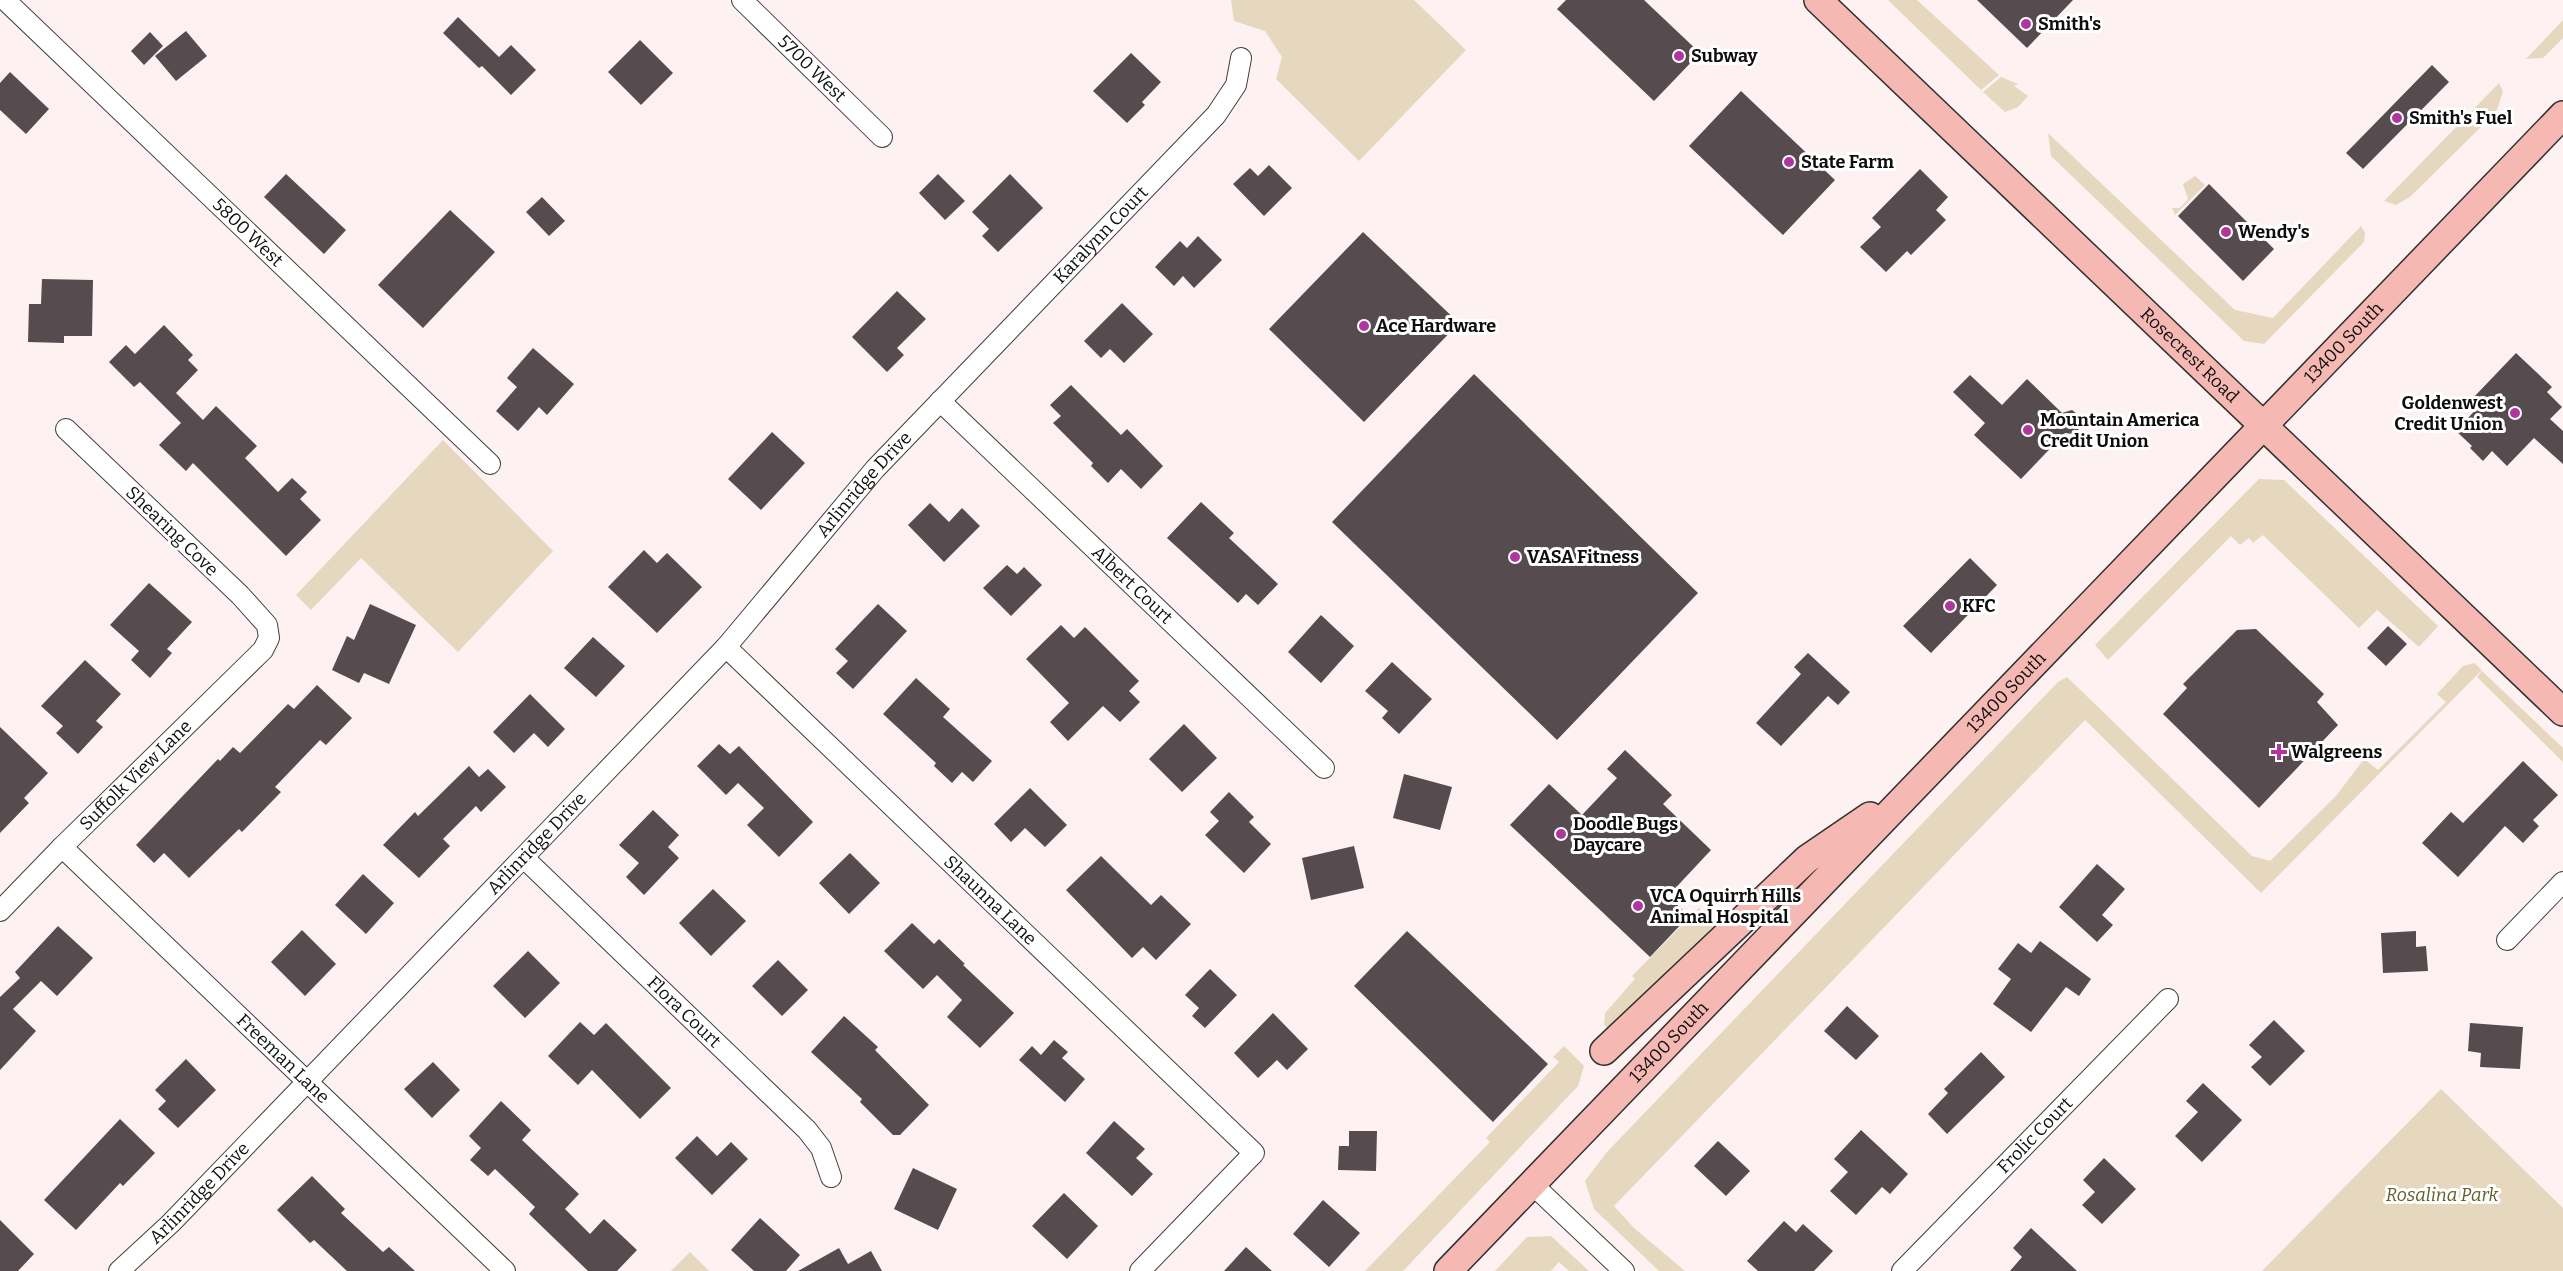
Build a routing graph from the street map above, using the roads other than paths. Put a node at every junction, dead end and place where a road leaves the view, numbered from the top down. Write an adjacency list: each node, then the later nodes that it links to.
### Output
1 (5, 0): 10 (street, 5800 West)
2 (742, 0): 6 (street, 5700 West)
3 (1818, 0): 8 (main road, Rosecrest Road)
4 (1241, 58): 7 (street, Karalynn Court)
5 (2563, 114): 8 (main road, 13400 South)
6 (882, 137)
7 (940, 401): 12 (street, Arlinridge Drive); 14 (street, Albert Court)
8 (2263, 424): 13 (main road, Rosecrest Road); 15 (main road, 13400 South)
9 (66, 429): 11 (street, Shearing Cove)
10 (490, 464)
11 (269, 638): 16 (street, Suffolk View Lane)
12 (726, 647): 17 (street, Arlinridge Drive); 28 (street, Shaunna Lane)
13 (2563, 712)
14 (1324, 768)
15 (1913, 787): 22 (main road); 25 (main road, 13400 South)
16 (62, 847): 19 (street, Suffolk View Lane); 23 (street, Freeman Lane)
17 (524, 858): 23 (street, Arlinridge Drive); 24 (street, Flora Court)
18 (2563, 882): 20 (street)
19 (0, 911)
20 (2507, 940)
21 (2168, 999): 31 (street, Frolic Court)
22 (1604, 1051)
23 (307, 1082): 26 (street, Arlinridge Drive); 27 (street, Freeman Lane)
24 (831, 1177)
25 (1532, 1184): 29 (main road, 13400 South); 30 (street)
26 (119, 1271)
27 (506, 1271)
28 (1140, 1271)
29 (1448, 1271)
30 (1624, 1271)
31 (1902, 1271)

